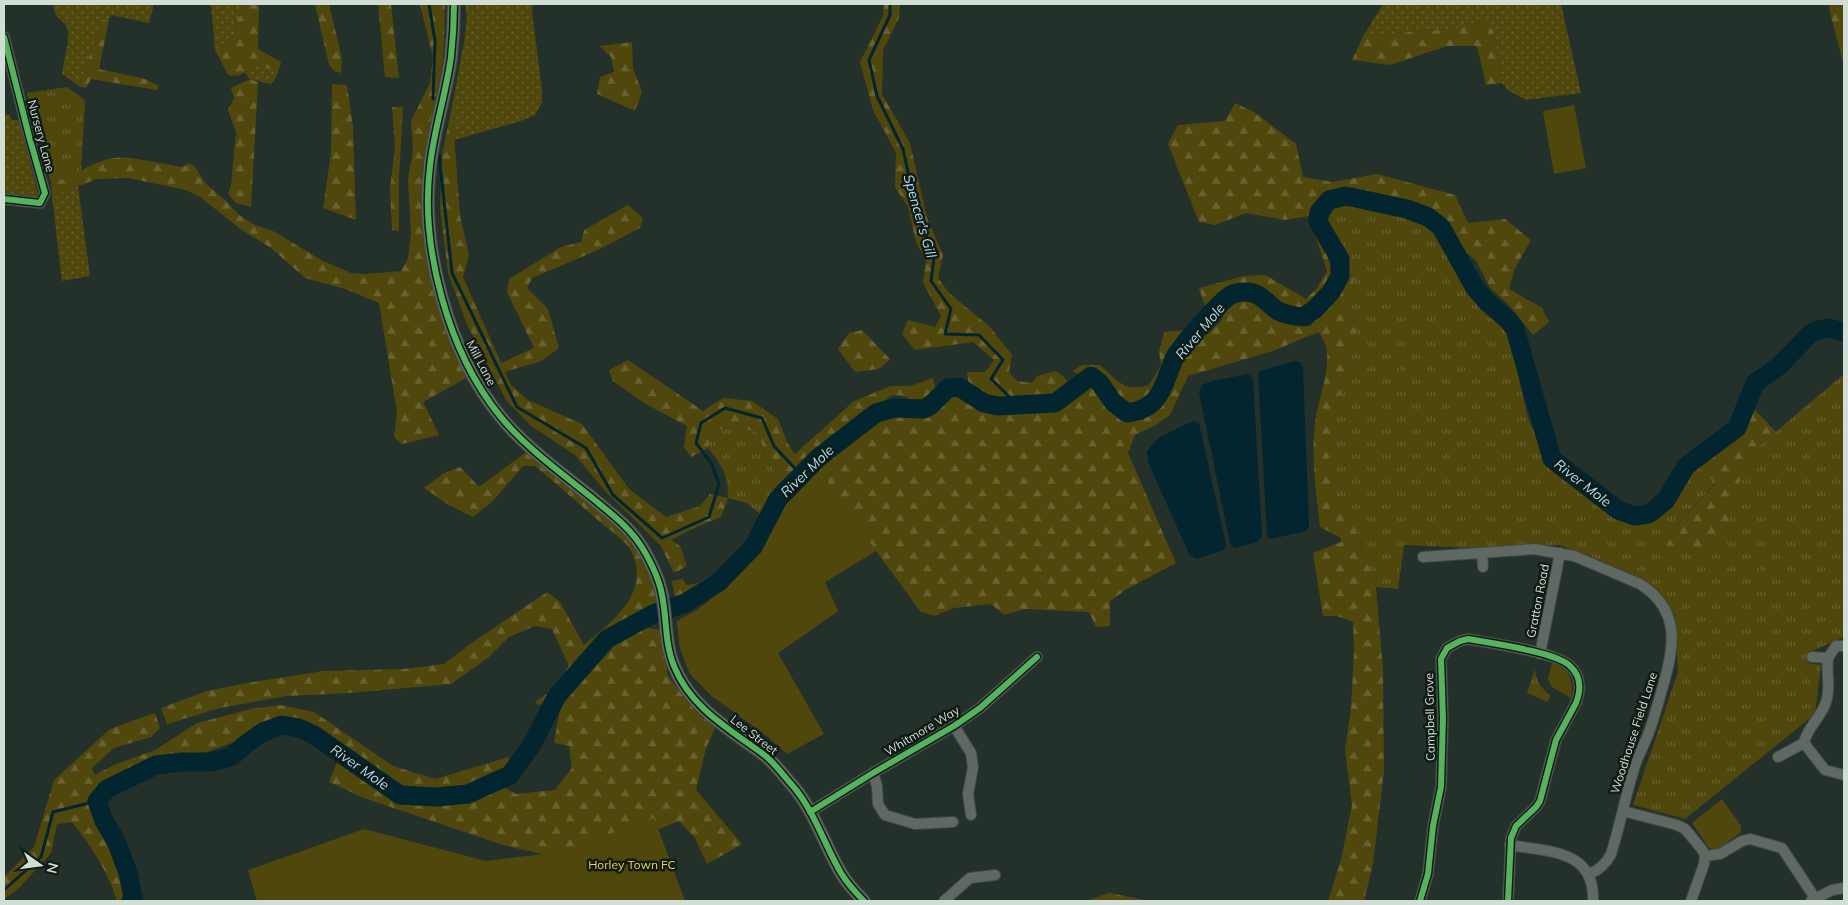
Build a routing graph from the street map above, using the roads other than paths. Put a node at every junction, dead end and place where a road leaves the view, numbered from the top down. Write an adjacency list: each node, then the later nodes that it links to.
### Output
1 (454, 4): 13 (street, Mill Lane)
2 (4, 37): 3 (street, Nursery Lane)
3 (4, 199)
4 (1482, 553): 5 (street, Woodhouse Field Lane); 6 (street, Woodhouse Field Lane); 7 (street)
5 (1560, 553): 9 (street, Gratton Road); 19 (street, Woodhouse Field Lane)
6 (1423, 557)
7 (1484, 567)
8 (1844, 646): 12 (street)
9 (1540, 654): 23 (street, Campbell Grove); 31 (street, Campbell Grove)
10 (1037, 657): 14 (street, Whitmore Way)
11 (1812, 657): 12 (street)
12 (1828, 658): 15 (street)
13 (673, 665): 20 (street, Lee Street)
14 (954, 726): 17 (street, Whitmore Way); 21 (street)
15 (1804, 743): 16 (street); 18 (street)
16 (1778, 757)
17 (873, 773): 20 (street, Whitmore Way); 22 (street)
18 (1844, 775)
19 (1623, 811): 24 (street); 25 (street, Woodhouse Field Lane)
20 (810, 812): 29 (street, Lee Street)
21 (971, 815)
22 (953, 822)
23 (1510, 845): 25 (street); 32 (street, Campbell Grove)
24 (1705, 856): 28 (street); 34 (street)
25 (1589, 874): 33 (street)
26 (996, 875): 30 (street)
27 (1844, 888): 28 (street)
28 (1812, 900)
29 (864, 901)
30 (944, 901)
31 (1420, 901)
32 (1508, 901)
33 (1593, 901)
34 (1691, 901)

